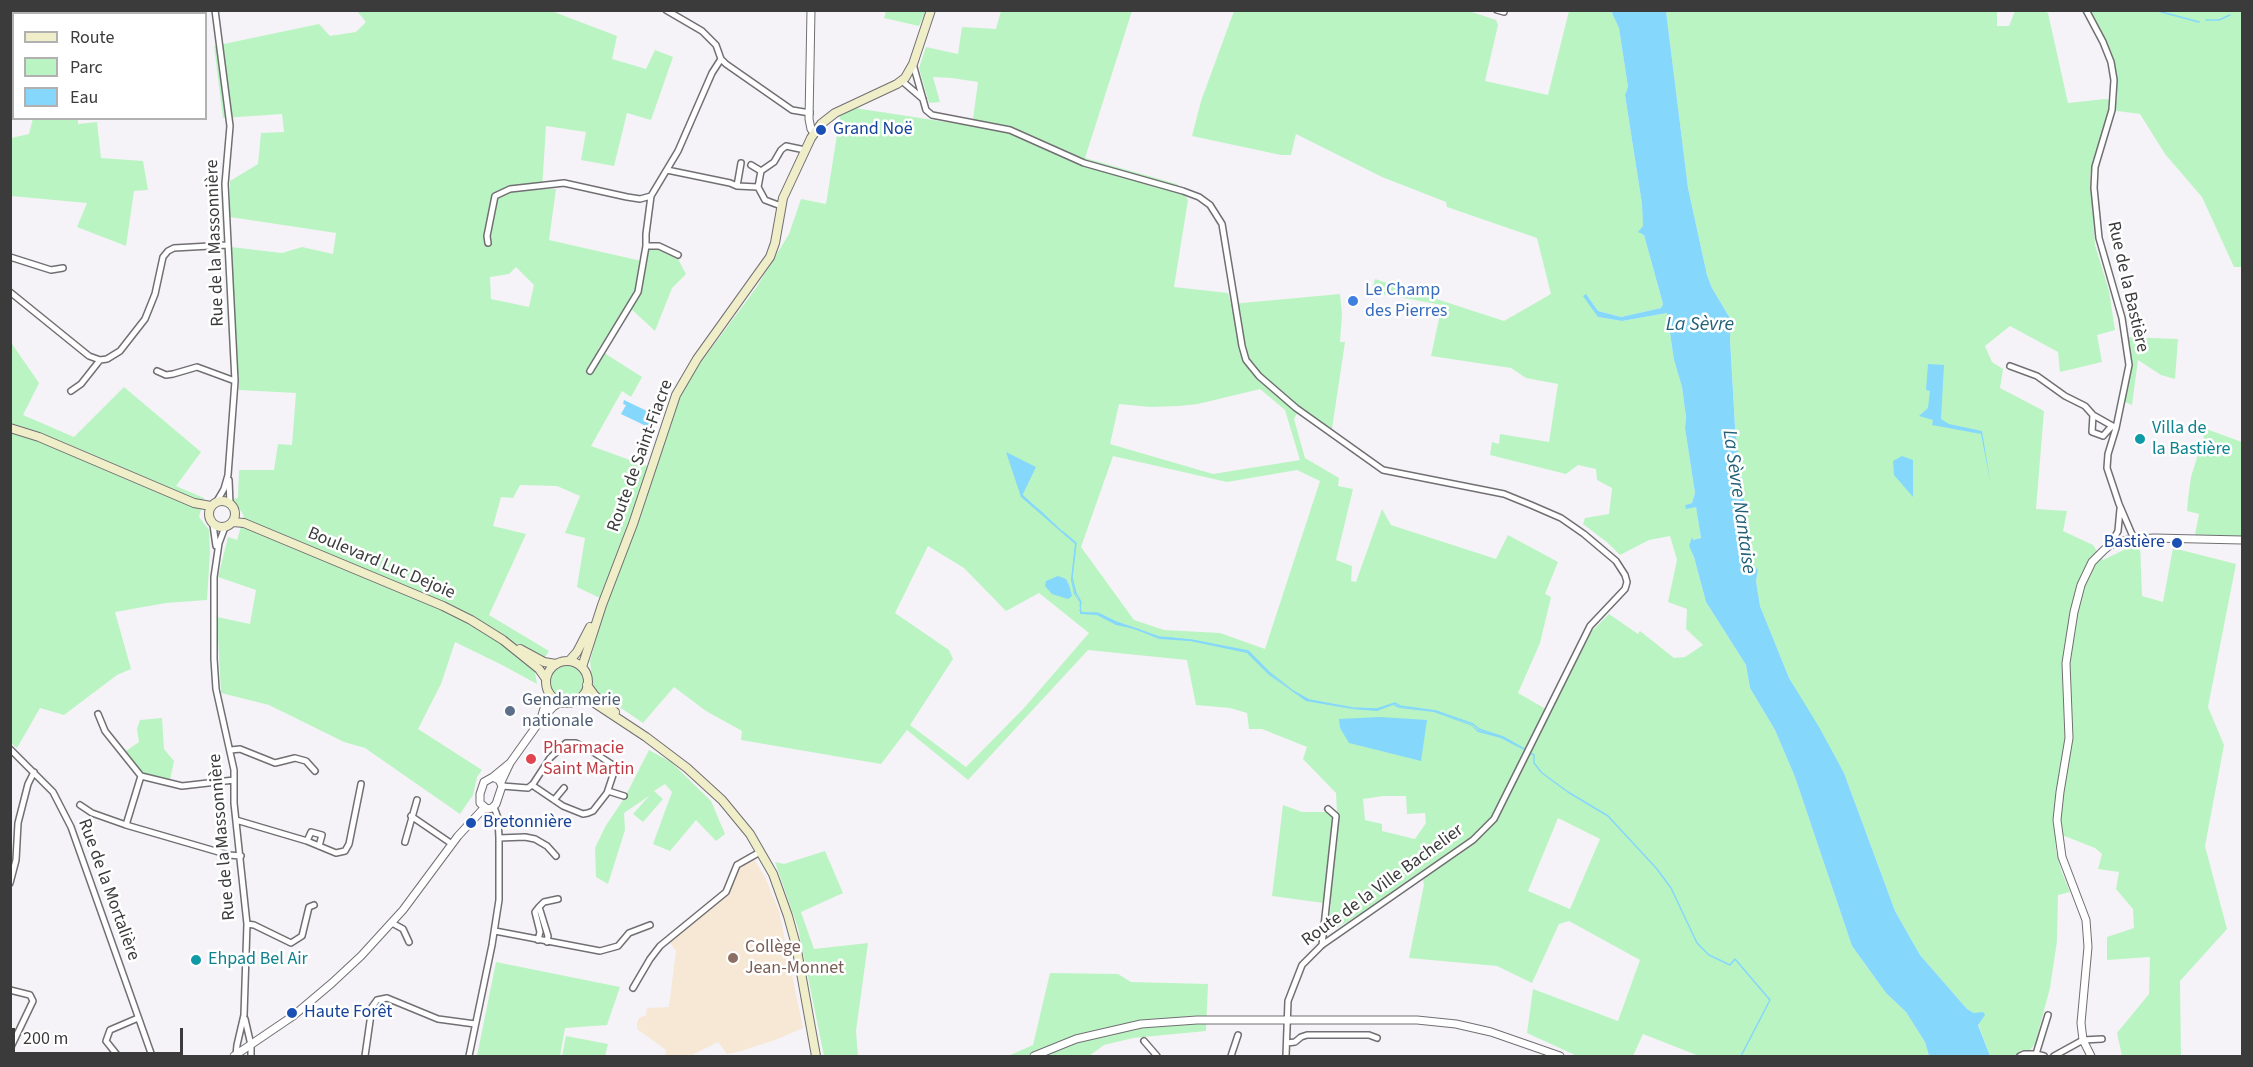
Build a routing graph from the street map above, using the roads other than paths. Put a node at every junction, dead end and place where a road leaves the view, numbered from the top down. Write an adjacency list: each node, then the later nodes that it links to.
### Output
1 (215, 10): 26 (street, Rue de la Massonnière)
2 (666, 10): 8 (street)
3 (811, 10): 13 (street)
4 (931, 10): 9 (main road)
5 (1497, 10): 7 (street)
6 (2086, 10): 40 (street, Rue de la Bastière)
7 (1504, 12)
8 (721, 58): 13 (street); 19 (street)
9 (913, 64): 10 (main road); 11 (street)
10 (904, 79): 11 (street); 12 (street); 14 (main road, Route de Saint-Fiacre)
11 (920, 85): 12 (street)
12 (923, 99): 110 (street, Route de la Ville Bachelier)
13 (810, 113): 14 (street); 15 (street)
14 (821, 124): 15 (main road, Route de Saint-Fiacre)
15 (814, 133): 16 (main road, Route de Saint-Fiacre)
16 (805, 150): 20 (street); 24 (main road, Route de Saint-Fiacre)
17 (741, 163): 21 (street)
18 (751, 165): 20 (street)
19 (667, 170): 21 (street); 23 (street)
20 (761, 171): 22 (street)
21 (737, 186): 22 (street)
22 (758, 187): 24 (street)
23 (651, 196): 25 (street); 27 (street)
24 (781, 206): 53 (main road, Route de Saint-Fiacre)
25 (488, 243)
26 (228, 245): 32 (street); 36 (street, Rue de la Massonnière)
27 (646, 246): 28 (street); 35 (street)
28 (678, 255)
29 (10, 257): 30 (street)
30 (63, 268)
31 (10, 292): 32 (street)
32 (99, 362): 37 (street)
33 (2010, 366): 38 (street)
34 (157, 371): 36 (street)
35 (590, 371)
36 (235, 381): 41 (street, Rue de la Massonnière)
37 (71, 391)
38 (2093, 415): 40 (street); 40 (street)
39 (10, 428): 44 (main road)
40 (2114, 428): 43 (street, Rue de la Bastière)
41 (228, 475): 42 (street, Rue de la Massonnière); 44 (street, Rue de la Massonnière)
42 (230, 504): 44 (main road); 45 (main road)
43 (2119, 504): 48 (street); 49 (street)
44 (212, 507): 46 (main road)
45 (234, 517): 47 (main road); 54 (main road, Boulevard Luc Dejoie)
46 (213, 525): 47 (main road); 52 (street, Rue de la Massonnière)
47 (225, 527): 52 (street, Rue de la Massonnière)
48 (2118, 531): 49 (street); 51 (street)
49 (2131, 539): 50 (street); 51 (street)
50 (2242, 540)
51 (2110, 545): 121 (street)
52 (217, 551): 67 (street, Rue de la Massonnière)
53 (602, 605): 55 (main road, Route de Saint-Fiacre); 57 (main road, Route de Saint-Fiacre)
54 (503, 640): 56 (main road, Boulevard Luc Dejoie); 58 (main road, Boulevard Luc Dejoie)
55 (569, 661): 56 (main road); 57 (main road)
56 (556, 664): 58 (main road)
57 (582, 667): 59 (main road)
58 (546, 679): 60 (main road)
59 (587, 686): 61 (main road); 65 (main road)
60 (549, 692): 62 (main road); 64 (street)
61 (580, 698): 62 (main road); 65 (main road)
62 (561, 702): 64 (street)
63 (98, 714): 71 (street)
64 (540, 721): 68 (street)
65 (646, 737): 96 (main road)
66 (10, 749): 70 (street, Rue de la Mortalière)
67 (231, 750): 69 (street); 73 (street, Rue de la Massonnière)
68 (510, 763): 72 (street); 75 (street)
69 (315, 771)
70 (34, 772): 99 (street); 115 (street, Rue de la Mortalière)
71 (141, 776): 73 (street); 89 (street)
72 (493, 777): 75 (street); 81 (street)
73 (234, 780): 88 (street, Rue de la Massonnière)
74 (361, 784): 95 (street)
75 (501, 784): 76 (street); 84 (street)
76 (532, 785): 78 (street); 82 (street)
77 (564, 788): 82 (street)
78 (608, 791): 79 (street); 82 (street)
79 (624, 796)
80 (417, 800): 87 (street)
81 (480, 800): 85 (street); 90 (street)
82 (554, 800)
83 (80, 805): 89 (street)
84 (494, 807): 85 (street); 91 (street)
85 (484, 808): 90 (street)
86 (1328, 809): 110 (street)
87 (411, 816): 93 (street); 94 (street)
88 (236, 820): 92 (street); 97 (street, Rue de la Massonnière)
89 (126, 825): 97 (street)
90 (458, 836): 94 (street)
91 (499, 838): 98 (street); 106 (street)
92 (307, 841): 95 (street); 95 (street)
93 (405, 842)
94 (452, 844): 103 (street)
95 (319, 846)
96 (760, 852): 111 (street); 134 (main road)
97 (241, 856): 104 (street, Rue de la Massonnière)
98 (556, 856)
99 (10, 883)
100 (558, 898): 102 (street)
101 (314, 905): 104 (street)
102 (540, 907): 107 (street); 109 (street)
103 (392, 923): 108 (street); 124 (street)
104 (247, 924): 113 (street, Rue de la Massonnière)
105 (650, 925): 109 (street)
106 (495, 931): 107 (street); 117 (street)
107 (538, 940): 109 (street)
108 (409, 942)
109 (547, 942)
110 (1322, 945): 116 (street, Route de la Ville Bachelier)
111 (633, 988)
112 (10, 990): 126 (street)
113 (244, 1015): 124 (street, Rue de la Massonnière); 130 (street, Rue de la Massonnière)
114 (2048, 1015): 127 (street)
115 (138, 1018): 128 (street); 129 (street, Rue de la Mortalière)
116 (1288, 1020): 123 (street, Route de la Ville Bachelier); 125 (street); 135 (street)
117 (475, 1024): 132 (street); 133 (street)
118 (1238, 1035): 137 (street)
119 (1377, 1038): 123 (street)
120 (2102, 1039): 121 (street)
121 (2083, 1040): 143 (street); 144 (street)
122 (1144, 1041): 136 (street)
123 (1287, 1043): 138 (street, Route de la Ville Bachelier)
124 (251, 1045): 130 (street); 131 (street, Rue de la Massonnière)
125 (1529, 1045): 139 (street); 140 (street)
126 (10, 1049)
127 (2036, 1054): 141 (street); 142 (street)
128 (118, 1056)
129 (151, 1056)
130 (236, 1056)
131 (251, 1056)
132 (365, 1056)
133 (469, 1056)
134 (816, 1056)
135 (1034, 1056)
136 (1157, 1056)
137 (1231, 1056)
138 (1286, 1056)
139 (1552, 1056)
140 (1560, 1056)
141 (2020, 1056)
142 (2044, 1056)
143 (2054, 1056)
144 (2091, 1056)

